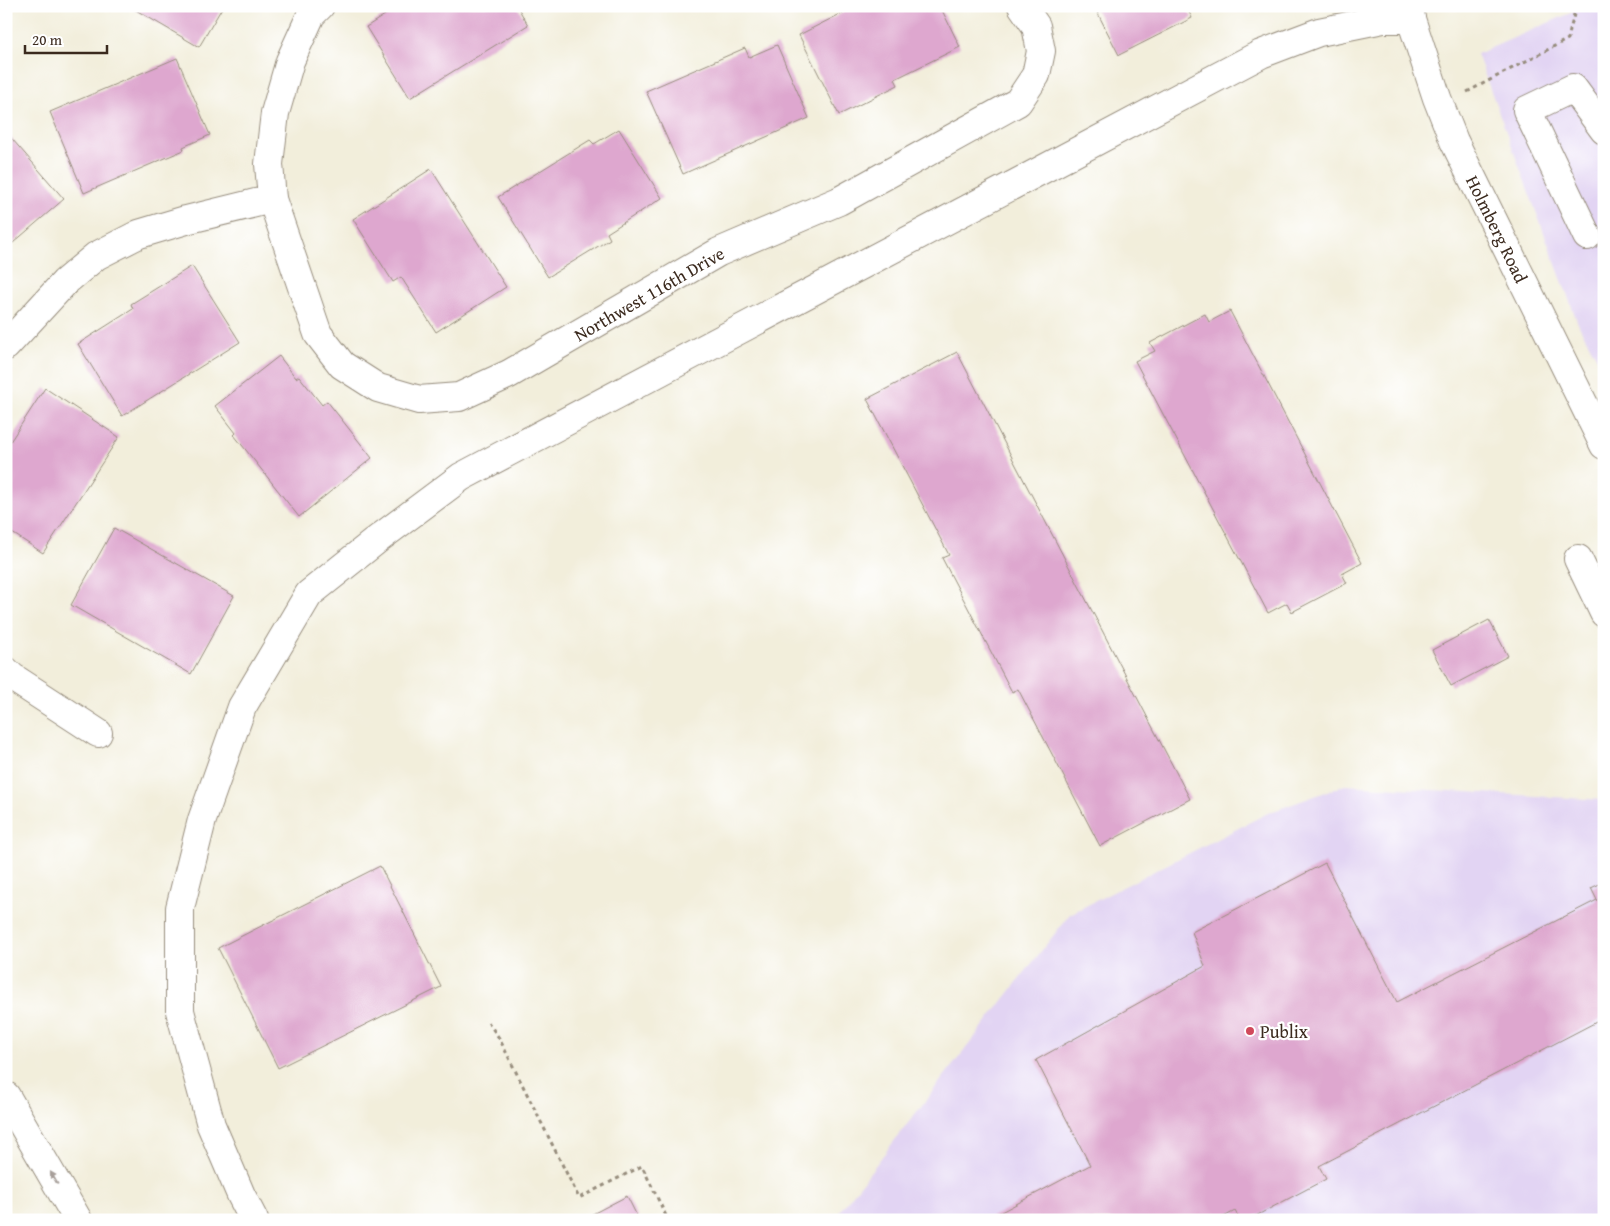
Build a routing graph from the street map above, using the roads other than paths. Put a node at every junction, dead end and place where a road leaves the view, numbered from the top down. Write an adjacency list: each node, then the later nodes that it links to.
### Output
1 (320, 6): 5 (main road, Northwest 116th Drive)
2 (1022, 6): 5 (main road, Northwest 116th Drive)
3 (1410, 13): 8 (main road, Holmberg Road); 15 (main road)
4 (1604, 130): 6 (main road)
5 (272, 199): 7 (main road)
6 (1587, 236)
7 (6, 346)
8 (1604, 445)
9 (1578, 559): 10 (main road)
10 (1604, 613)
11 (6, 671): 12 (main road)
12 (98, 733)
13 (6, 1096): 14 (main road, one-way to 13)
14 (78, 1220)
15 (254, 1220)

